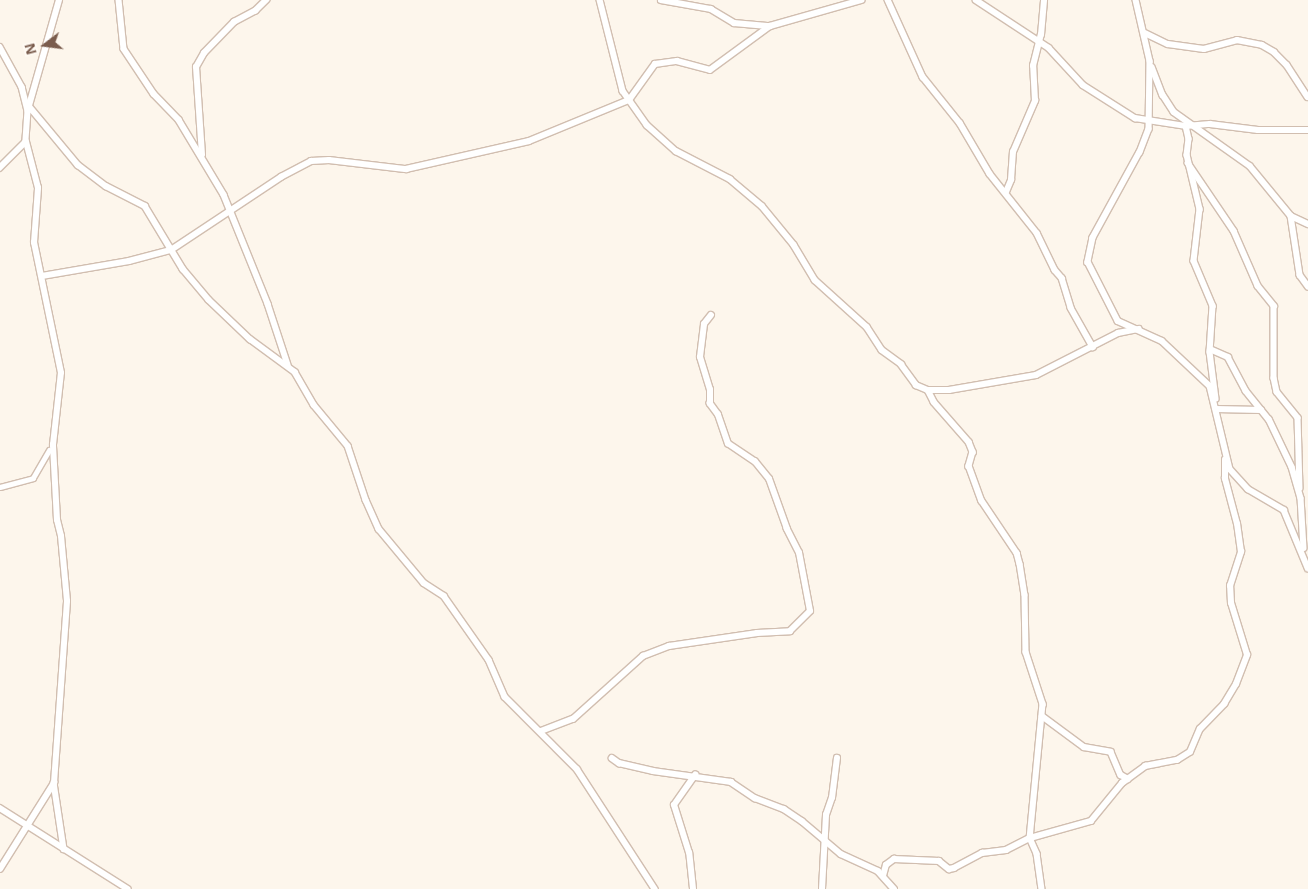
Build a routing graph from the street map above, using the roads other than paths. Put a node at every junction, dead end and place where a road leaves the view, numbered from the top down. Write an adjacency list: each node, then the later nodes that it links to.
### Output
1 (60, 0): 18 (street)
2 (119, 0): 23 (street)
3 (266, 0): 23 (street)
4 (600, 0): 17 (street)
5 (661, 0): 11 (street)
6 (861, 0): 11 (street)
7 (888, 0): 26 (street)
8 (976, 0): 13 (street)
9 (1044, 0): 13 (street)
10 (1136, 0): 12 (street)
11 (770, 26): 17 (street)
12 (1145, 33): 15 (street); 16 (street)
13 (1040, 42): 19 (street); 26 (street)
14 (0, 47): 18 (street)
15 (1150, 61): 19 (street); 20 (street)
16 (1308, 98)
17 (629, 100): 27 (street); 38 (street)
18 (28, 109): 22 (street); 30 (street)
19 (1150, 119): 20 (street); 34 (street)
20 (1189, 126): 21 (street); 24 (street); 28 (street)
21 (1308, 130)
22 (26, 142): 25 (street); 31 (street)
23 (202, 157): 27 (street)
24 (1188, 163): 36 (street); 44 (street)
25 (0, 168)
26 (1006, 192): 35 (street)
27 (230, 212): 30 (street); 37 (street)
28 (1292, 216): 29 (street); 32 (street)
29 (1308, 224)
30 (171, 250): 31 (street); 37 (street)
31 (42, 276): 53 (street)
32 (1308, 286)
33 (712, 315): 48 (street)
34 (1139, 329): 35 (street); 39 (street)
35 (1093, 347): 38 (street)
36 (1210, 349): 39 (street); 40 (street)
37 (288, 365): 48 (street)
38 (928, 390): 47 (street)
39 (1216, 406): 40 (street); 42 (street)
40 (1262, 410): 44 (street)
41 (49, 450): 43 (street)
42 (1225, 458): 45 (street); 52 (street)
43 (0, 487)
44 (1300, 488): 45 (street)
45 (1304, 557): 46 (street)
46 (1308, 568)
47 (1042, 716): 52 (street); 56 (street)
48 (541, 731): 62 (street)
49 (612, 758): 51 (street)
50 (837, 758): 57 (street)
51 (695, 775): 57 (street); 63 (street)
52 (1128, 779): 56 (street)
53 (54, 783): 55 (street); 58 (street)
54 (0, 808): 55 (street)
55 (26, 826): 58 (street); 59 (street)
56 (1030, 838): 60 (street); 66 (street)
57 (824, 841): 60 (street); 64 (street)
58 (64, 849): 61 (street)
59 (0, 869)
60 (883, 876): 65 (street)
61 (128, 889)
62 (655, 889)
63 (693, 889)
64 (822, 889)
65 (894, 889)
66 (1042, 889)

